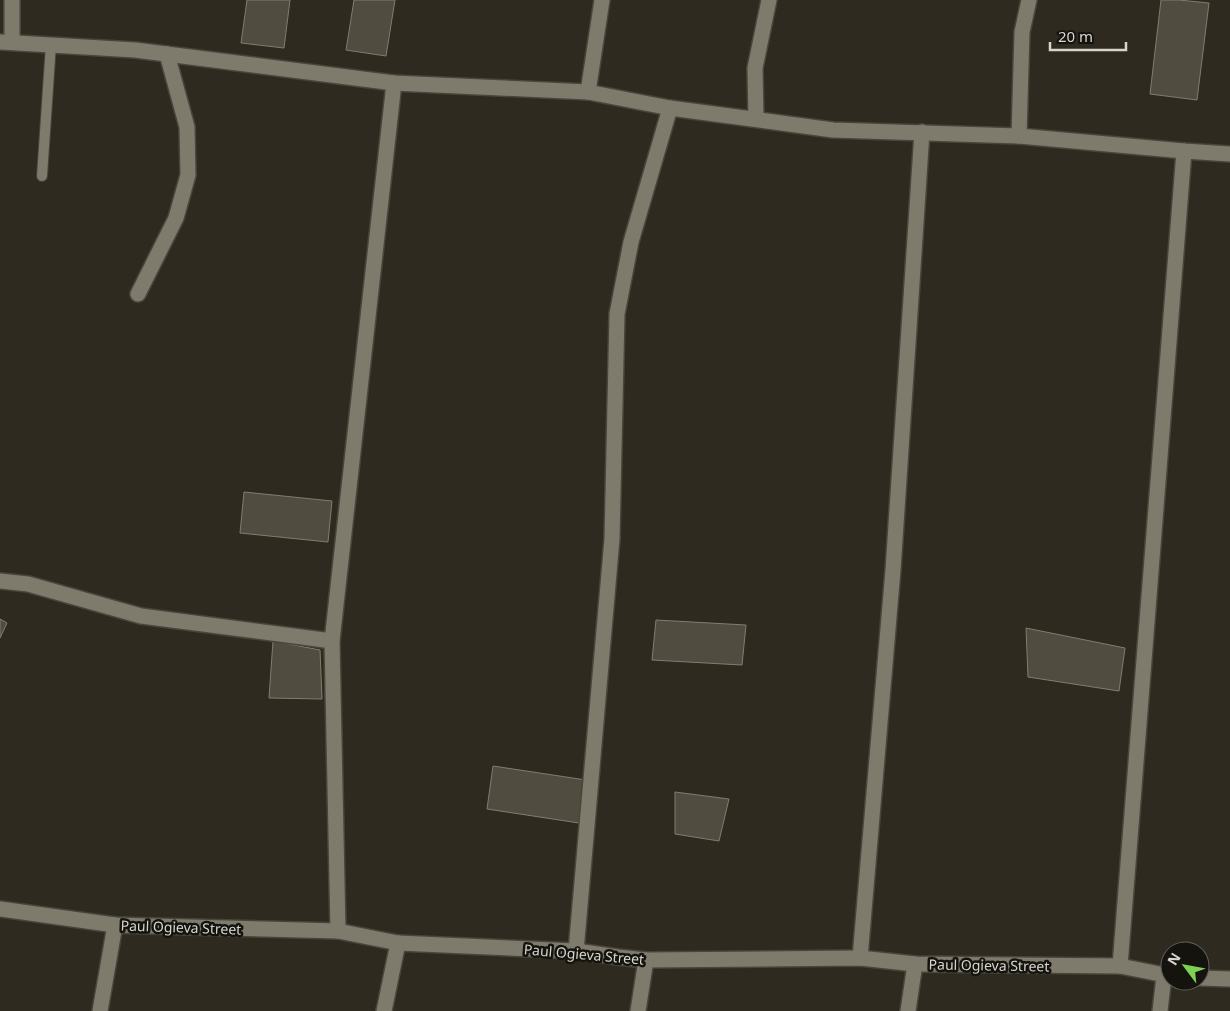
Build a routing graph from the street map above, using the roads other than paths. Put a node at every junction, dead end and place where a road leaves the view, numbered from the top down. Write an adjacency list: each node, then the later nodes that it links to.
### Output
1 (12, 0): 5 (street)
2 (602, 0): 9 (street)
3 (769, 0): 11 (street)
4 (1029, 0): 13 (street)
5 (6, 42): 6 (street)
6 (51, 44): 7 (street); 16 (lane)
7 (167, 54): 8 (street); 17 (street)
8 (394, 83): 9 (street); 19 (street)
9 (588, 92): 10 (street)
10 (670, 108): 11 (street); 24 (street)
11 (756, 119): 12 (street)
12 (922, 132): 13 (street); 25 (street)
13 (1019, 136): 14 (street)
14 (1184, 151): 15 (street); 28 (street)
15 (1230, 154)
16 (42, 176)
17 (138, 294)
18 (0, 581): 19 (street)
19 (332, 642): 22 (street)
20 (0, 909): 21 (street, Paul Ogieva Street)
21 (115, 925): 22 (street, Paul Ogieva Street); 33 (street)
22 (338, 931): 23 (street, Paul Ogieva Street)
23 (398, 942): 24 (street, Paul Ogieva Street); 34 (street)
24 (576, 951): 26 (street, Paul Ogieva Street)
25 (860, 958): 26 (street, Paul Ogieva Street); 27 (street, Paul Ogieva Street)
26 (646, 960): 35 (street)
27 (915, 964): 28 (street, Paul Ogieva Street); 36 (street)
28 (1120, 966): 29 (street, Paul Ogieva Street)
29 (1160, 975)
30 (1210, 978): 31 (street)
31 (1230, 979)
32 (1164, 991): 37 (street)
33 (100, 1011)
34 (384, 1011)
35 (638, 1011)
36 (908, 1011)
37 (1160, 1011)

